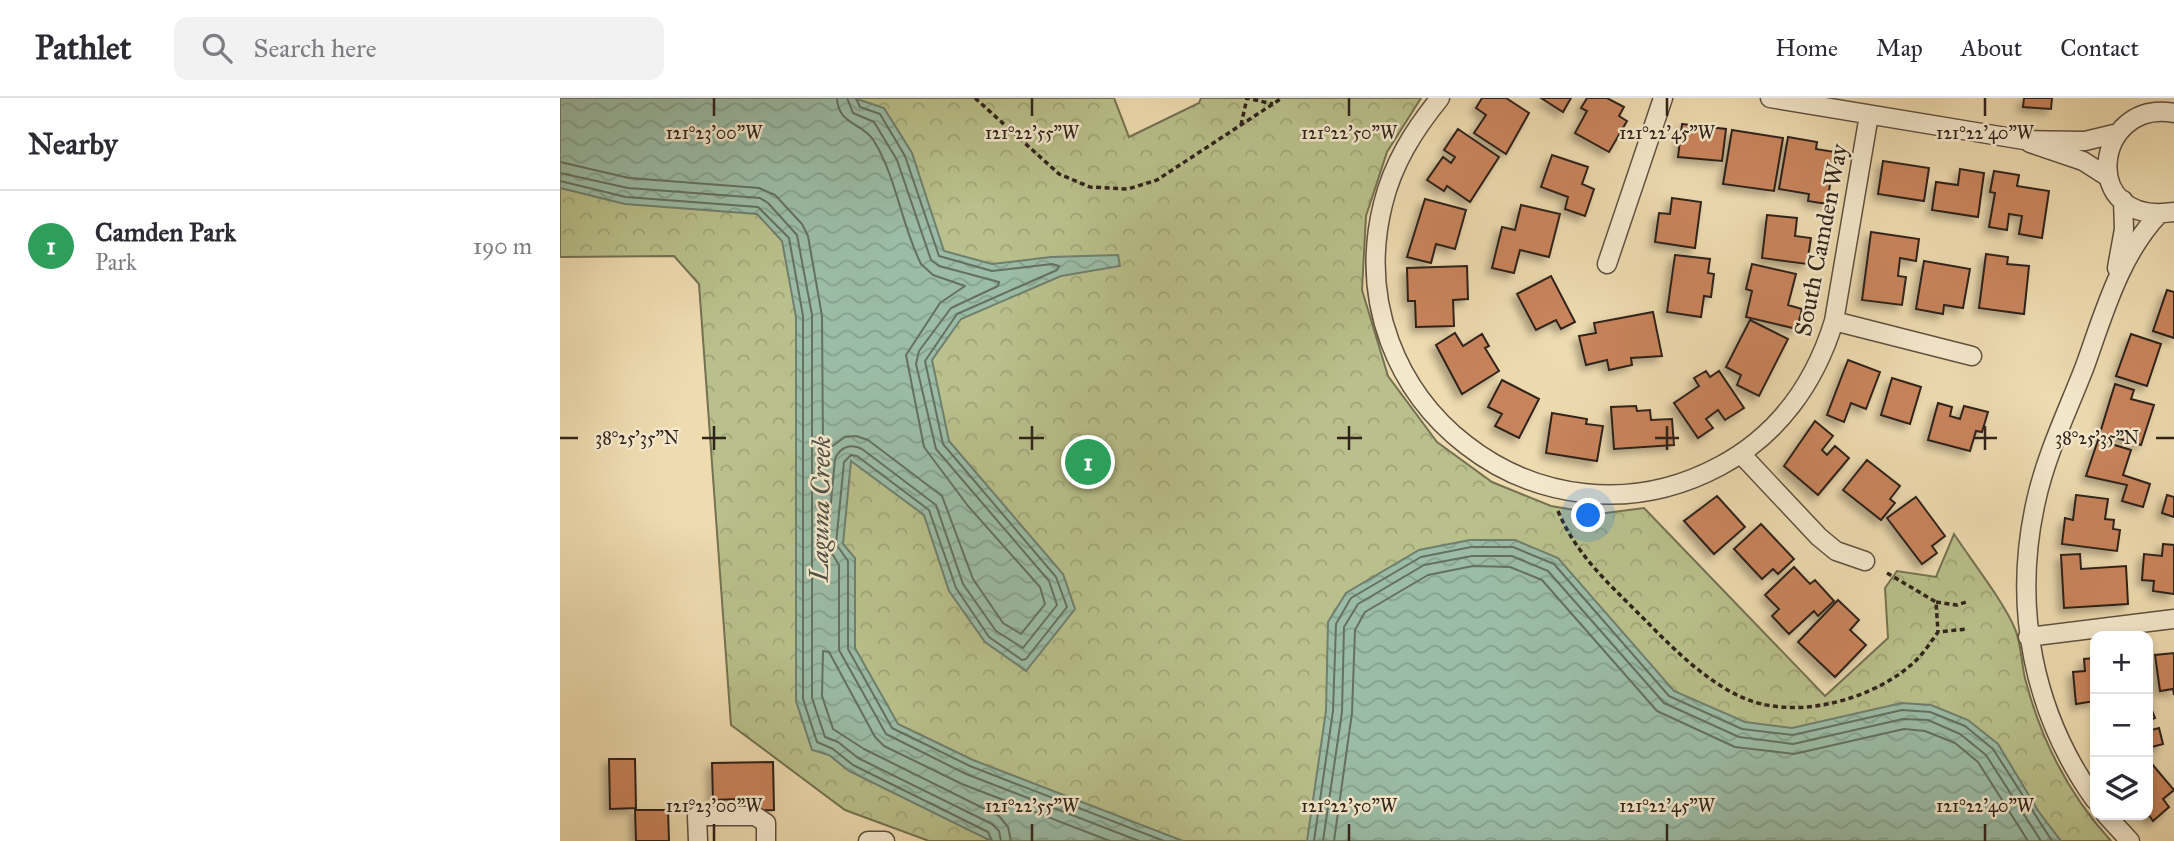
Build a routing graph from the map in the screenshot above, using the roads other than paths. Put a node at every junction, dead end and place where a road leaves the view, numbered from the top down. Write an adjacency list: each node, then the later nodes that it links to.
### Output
1 (1440, 98): 17 (street, South Camden Way)
2 (1663, 98): 13 (street)
3 (1770, 98): 7 (street)
4 (2165, 98): 5 (street)
5 (2151, 111): 6 (street); 8 (street)
6 (2174, 113)
7 (1869, 115): 9 (street); 15 (street, South Camden Way)
8 (2114, 134): 9 (street); 10 (street)
9 (2024, 140): 10 (street)
10 (2108, 177): 11 (street)
11 (2123, 200): 12 (street); 14 (street)
12 (2167, 213): 14 (street)
13 (1607, 264)
14 (2111, 295): 20 (street)
15 (1834, 321): 16 (street); 17 (street, South Camden Way)
16 (1972, 356)
17 (1741, 454): 18 (street)
18 (1865, 561)
19 (2174, 619): 20 (street)
20 (2028, 637): 21 (street)
21 (2090, 792)
22 (2111, 820): 27 (street)
23 (698, 841): 24 (street)
24 (766, 841)
25 (868, 841): 26 (street)
26 (885, 841)
27 (2130, 841)

